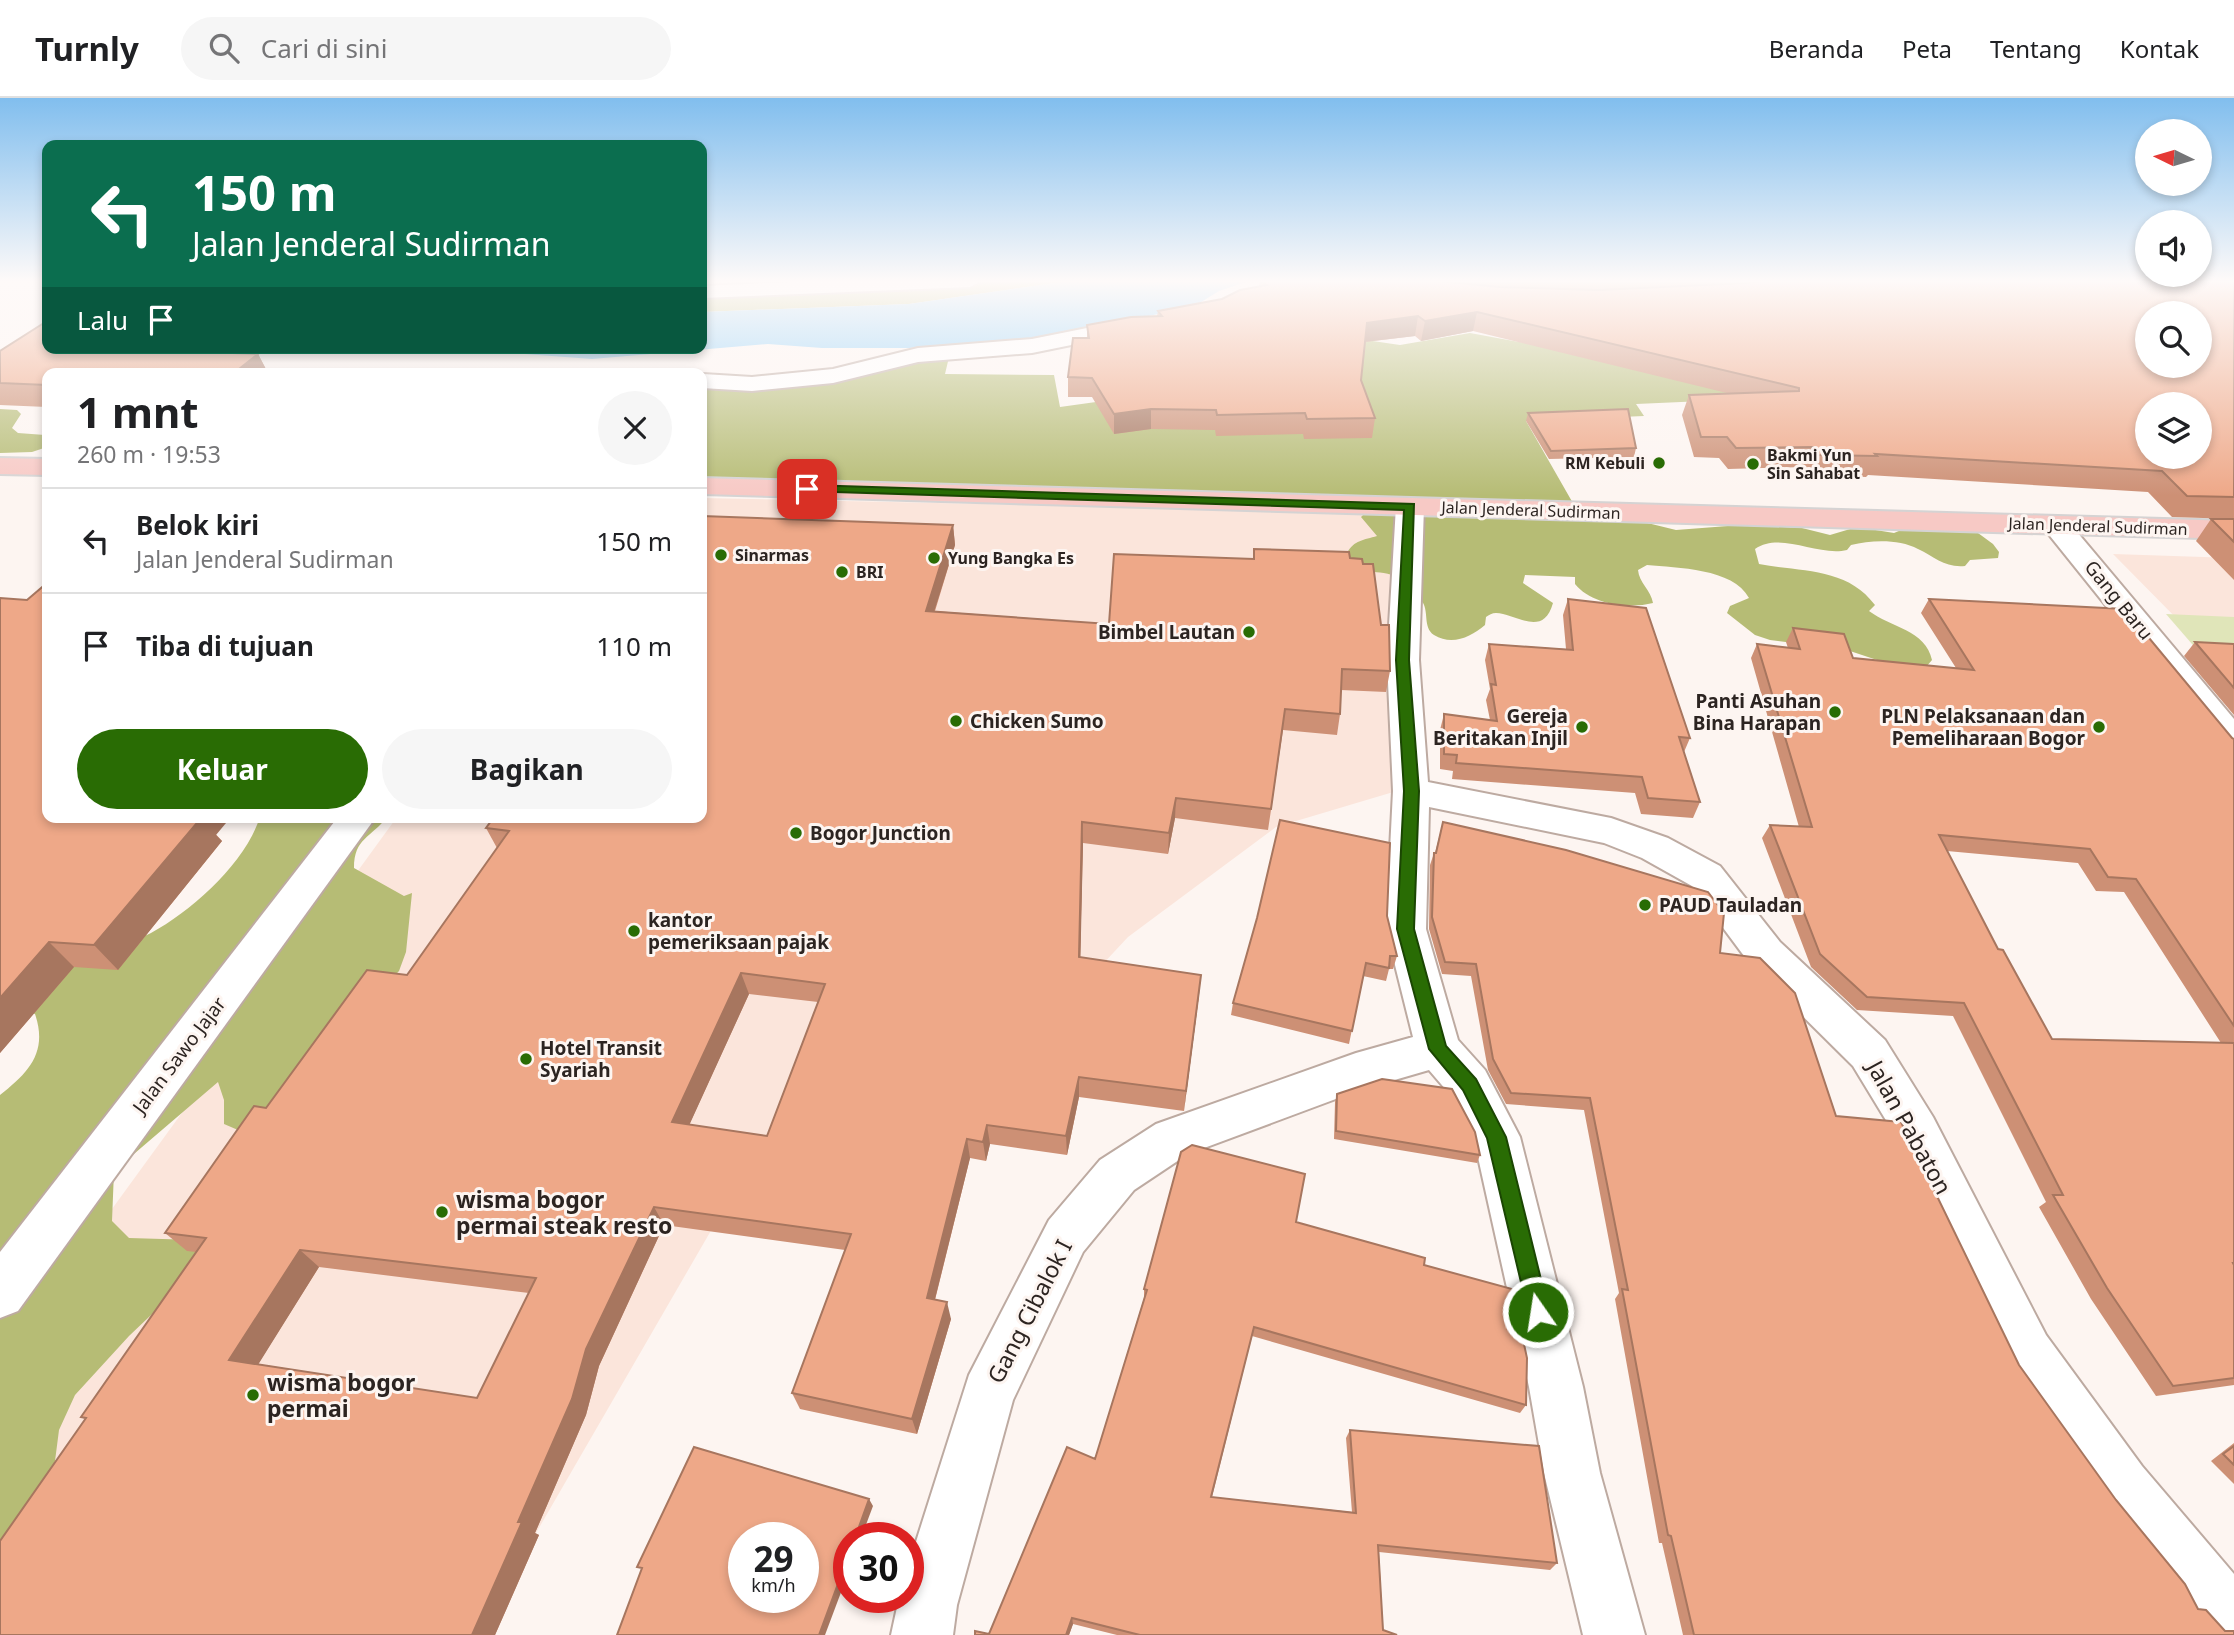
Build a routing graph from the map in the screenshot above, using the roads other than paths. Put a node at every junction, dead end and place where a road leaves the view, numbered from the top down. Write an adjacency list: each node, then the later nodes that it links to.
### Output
1 (947, 353): 2 (street)
2 (707, 382)
3 (0, 466): 4 (main road)
4 (42, 467)
5 (707, 486): 6 (main road, Jalan Jenderal Sudirman)
6 (1410, 506): 7 (main road, Jalan Jenderal Sudirman); 10 (street)
7 (2056, 525): 8 (main road, Jalan Jenderal Sudirman); 9 (street, Gang Baru)
8 (2234, 530)
9 (2234, 742)
10 (1411, 791): 12 (street); 14 (street, Jalan Pabaton)
11 (353, 823): 13 (street, Jalan Sawo Jajar)
12 (1438, 1049): 15 (street, Gang Cibalok I); 16 (street)
13 (0, 1293)
14 (2234, 1621)
15 (922, 1635)
16 (1614, 1635)

